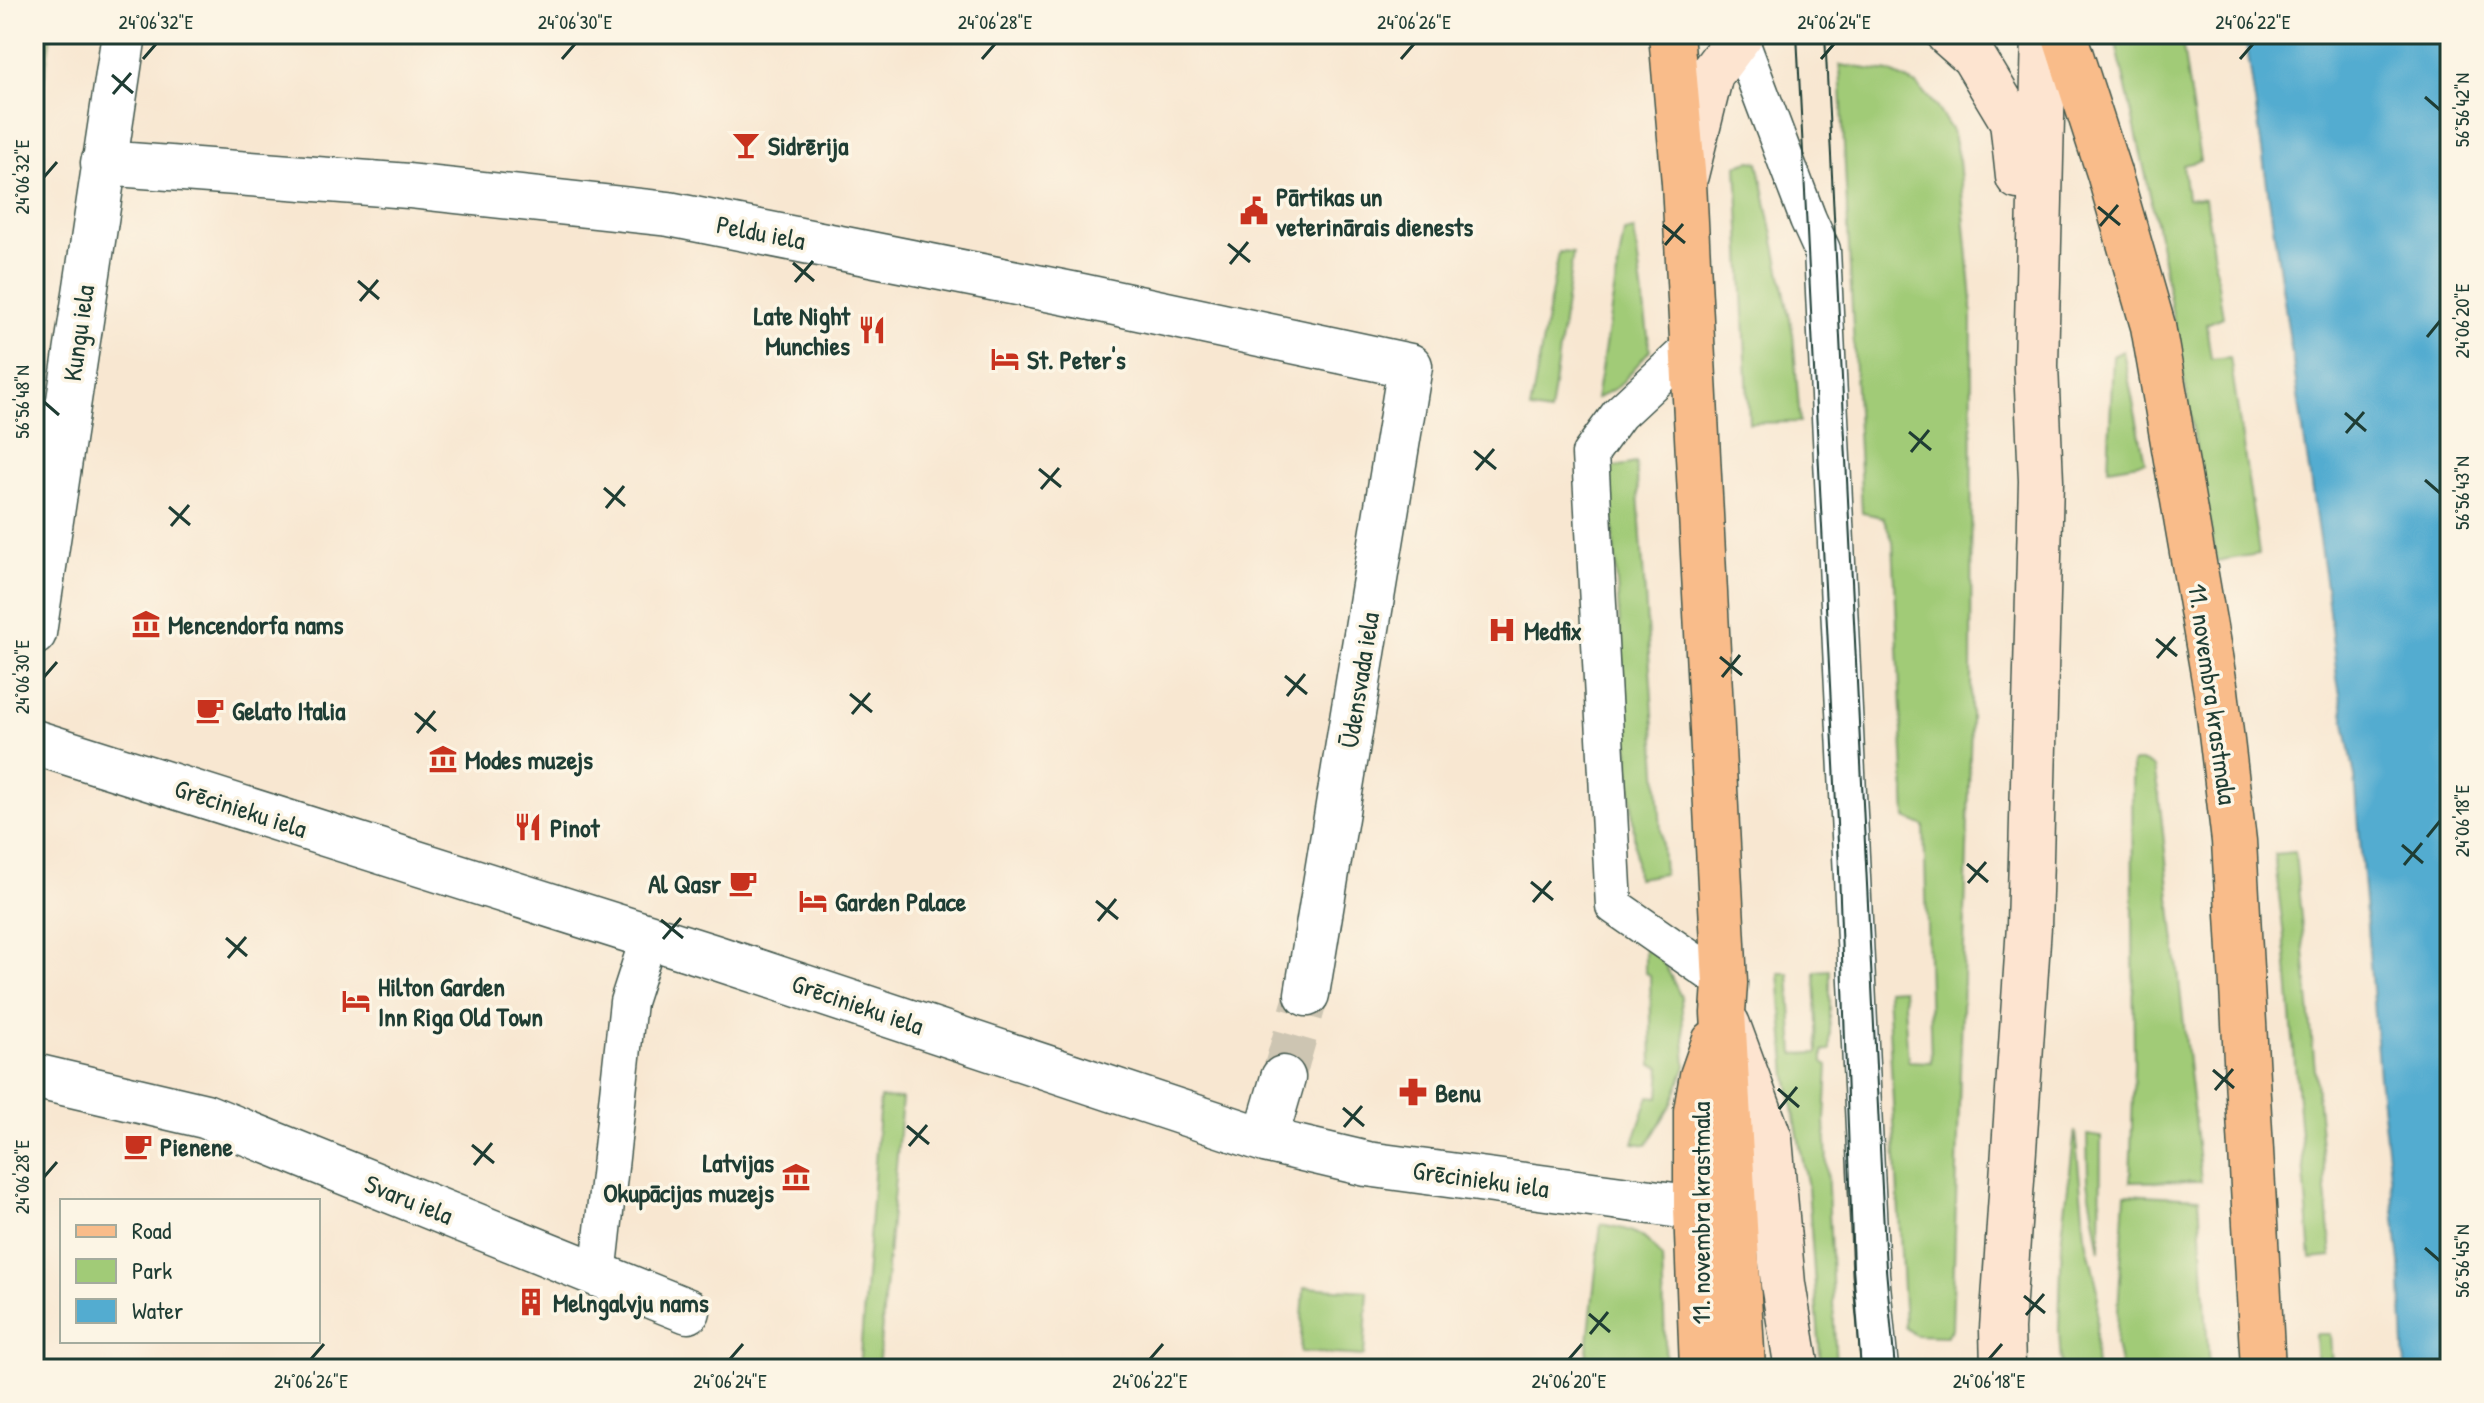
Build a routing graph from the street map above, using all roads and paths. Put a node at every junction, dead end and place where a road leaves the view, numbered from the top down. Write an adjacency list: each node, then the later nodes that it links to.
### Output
1 (124, 34): 7 (street, Kungu iela)
2 (1671, 34): 8 (main road, 11. novembra krastmala)
3 (1739, 34): 8 (main road); 26 (lane)
4 (1948, 34): 11 (main road)
5 (2044, 34): 11 (main road)
6 (2064, 34): 28 (main road, 11. novembra krastmala)
7 (103, 163): 10 (street, Peldu iela); 12 (street, Kungu iela)
8 (1684, 183): 9 (main road, 11. novembra krastmala)
9 (1692, 346): 16 (main road, 11. novembra krastmala); 16 (lane)
10 (1410, 366): 15 (street, Ūdensvada iela)
11 (2036, 366): 27 (main road)
12 (34, 633)
13 (34, 742): 14 (street, Grēcinieku iela)
14 (649, 937): 19 (street, Grēcinieku iela); 21 (lane)
15 (1307, 994)
16 (1724, 998): 20 (main road, 11. novembra krastmala); 24 (main road, 11. novembra krastmala); 25 (main road, 11. novembra krastmala)
17 (34, 1076): 21 (street, Svaru iela)
18 (1283, 1078): 19 (street)
19 (1265, 1140): 20 (street, Grēcinieku iela)
20 (1696, 1208): 23 (main road, 11. novembra krastmala)
21 (598, 1276): 22 (street, Svaru iela)
22 (688, 1311)
23 (1702, 1369)
24 (1743, 1369)
25 (1797, 1369)
26 (1880, 1369)
27 (2003, 1369)
28 (2263, 1369)

